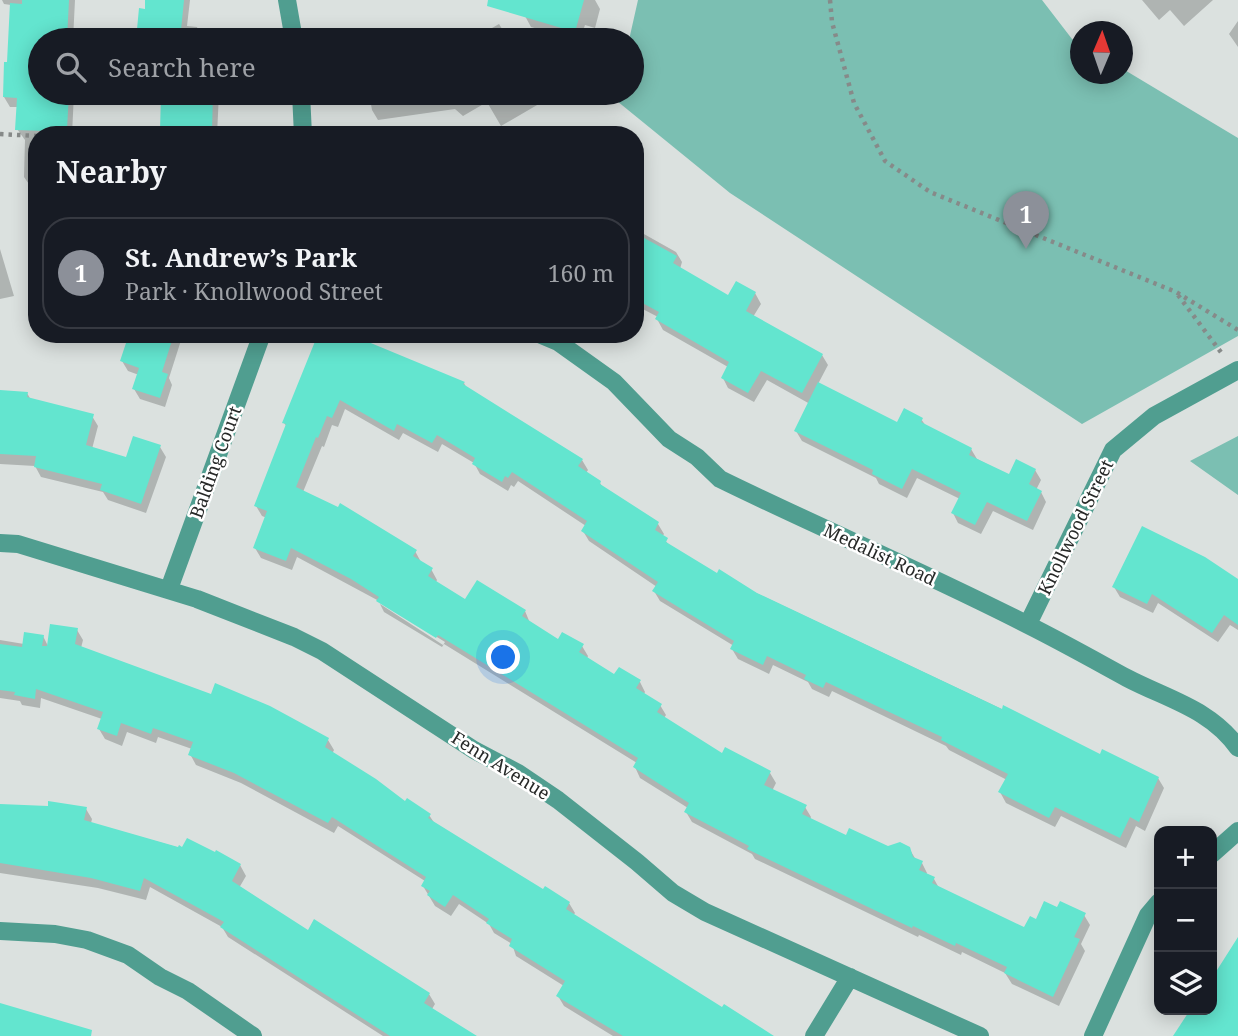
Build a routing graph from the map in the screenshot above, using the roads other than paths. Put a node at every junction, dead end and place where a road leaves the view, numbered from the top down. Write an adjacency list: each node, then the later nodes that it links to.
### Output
1 (287, 0): 2 (street)
2 (292, 28)
3 (302, 105): 4 (street)
4 (303, 126)
5 (259, 343): 9 (street, Balding Court)
6 (559, 343): 10 (street, Medalist Road)
7 (1238, 370): 10 (street, Knollwood Street)
8 (0, 542): 9 (street, Fenn Avenue)
9 (169, 589): 16 (street, Fenn Avenue)
10 (1028, 624): 11 (street, Medalist Road)
11 (1238, 748)
12 (1238, 831): 13 (street)
13 (1217, 850)
14 (1154, 908): 20 (street)
15 (0, 931): 17 (street)
16 (850, 977): 18 (street); 19 (street, Fenn Avenue)
17 (253, 1036)
18 (814, 1036)
19 (980, 1036)
20 (1093, 1036)

